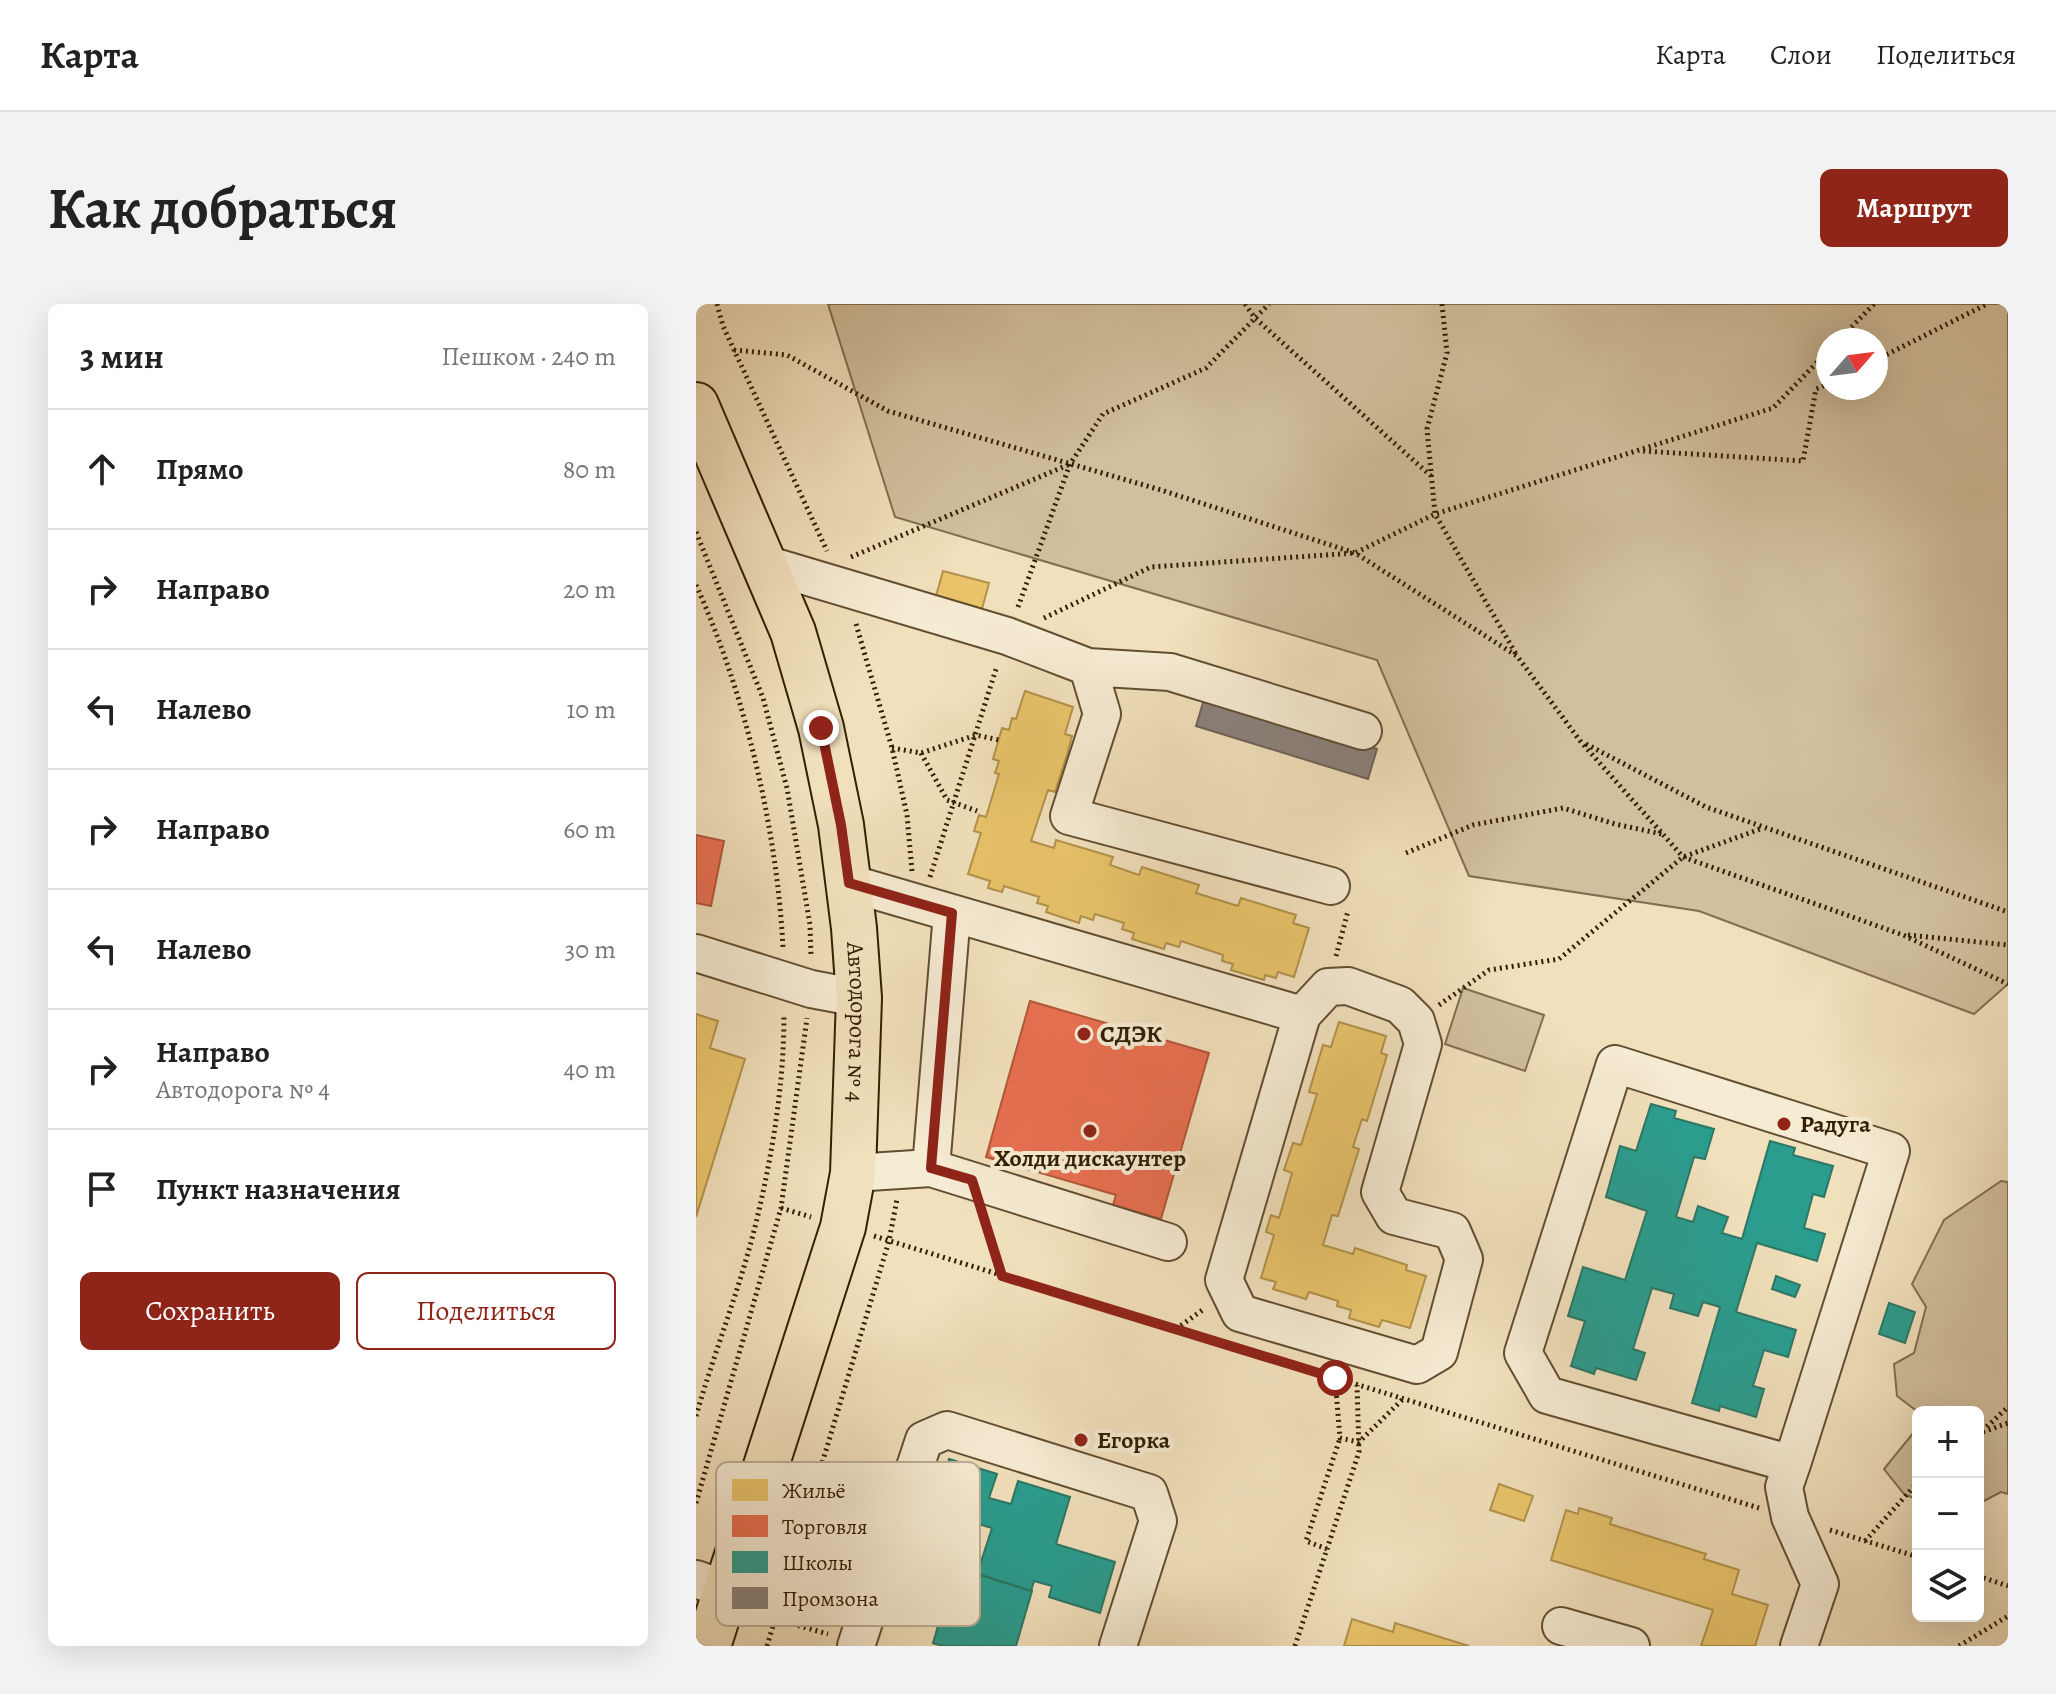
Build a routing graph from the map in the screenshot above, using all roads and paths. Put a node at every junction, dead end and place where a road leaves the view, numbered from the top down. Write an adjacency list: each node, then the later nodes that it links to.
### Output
1 (1245, 304): 6 (path)
2 (1269, 304): 6 (path)
3 (1442, 304): 15 (path)
4 (1874, 304): 7 (path)
5 (1987, 304): 9 (path)
6 (1255, 318): 14 (path); 15 (path)
7 (1851, 328)
8 (734, 350): 14 (path)
9 (1888, 354)
10 (1816, 363): 13 (path)
11 (1816, 389): 13 (path)
12 (696, 405): 20 (main road, Автодорога № 4)
13 (1636, 451): 16 (path)
14 (1070, 464): 18 (path); 19 (path); 21 (path)
15 (1431, 476): 16 (path)
16 (1435, 514): 18 (path); 22 (path)
17 (696, 532): 46 (path)
18 (1355, 553): 21 (path); 22 (path)
19 (847, 559)
20 (765, 564): 21 (lane); 36 (main road, Автодорога № 4)
21 (1007, 636): 23 (lane); 25 (path)
22 (1517, 656): 27 (path)
23 (1088, 667): 24 (lane); 37 (lane)
24 (1363, 731)
25 (976, 735): 26 (path); 29 (path); 30 (path)
26 (999, 740)
27 (1581, 742): 32 (path); 33 (path)
28 (892, 748): 29 (path)
29 (921, 753): 30 (path)
30 (954, 803): 31 (path); 38 (path)
31 (977, 811)
32 (1764, 827): 35 (path); 39 (path)
33 (1663, 835): 34 (path); 35 (path)
34 (1406, 853)
35 (1683, 857): 41 (path); 49 (path)
36 (849, 883): 38 (lane); 47 (main road, Автодорога № 4)
37 (1331, 886): 45 (path)
38 (914, 901): 40 (lane)
39 (2008, 912)
40 (952, 913): 48 (lane); 50 (lane)
41 (1903, 935): 42 (path); 44 (path)
42 (2008, 945)
43 (696, 953): 46 (lane)
44 (2008, 984)
45 (1328, 987): 48 (lane); 49 (lane)
46 (811, 989): 47 (lane); 53 (path)
47 (859, 998): 51 (main road, Автодорога № 4)
48 (1302, 1015): 57 (lane)
49 (1416, 1021): 57 (lane)
50 (931, 1168): 51 (lane); 52 (lane)
51 (853, 1173): 54 (main road, Автодорога № 4)
52 (972, 1180): 55 (lane); 56 (path)
53 (781, 1208): 54 (path); 71 (path)
54 (843, 1227): 56 (path); 67 (main road, Автодорога № 4)
55 (1168, 1242)
56 (1002, 1276): 58 (path)
57 (1417, 1365): 60 (path)
58 (1335, 1378): 59 (path); 65 (path)
59 (1357, 1385): 60 (path); 66 (path)
60 (1403, 1399): 66 (path); 72 (path)
61 (2008, 1407): 63 (path)
62 (2008, 1423): 64 (path)
63 (1984, 1429)
64 (1984, 1432)
65 (1340, 1438): 66 (path); 74 (path)
66 (1359, 1442): 85 (path)
67 (756, 1462)
68 (917, 1462): 84 (lane)
69 (1792, 1464): 69 (lane); 72 (lane)
70 (1912, 1489): 73 (path)
71 (696, 1503)
72 (1790, 1517): 73 (path); 87 (lane)
73 (1865, 1541): 75 (path)
74 (1327, 1549)
75 (1912, 1555)
76 (1984, 1578): 78 (path)
77 (711, 1585): 83 (main road, Автодорога № 4)
78 (2008, 1586)
79 (2008, 1616): 88 (path)
80 (798, 1626): 82 (path)
81 (1561, 1626): 86 (lane)
82 (856, 1644)
83 (708, 1646)
84 (1118, 1646)
85 (1295, 1646)
86 (1631, 1646)
87 (1799, 1646)
88 (1959, 1646)

